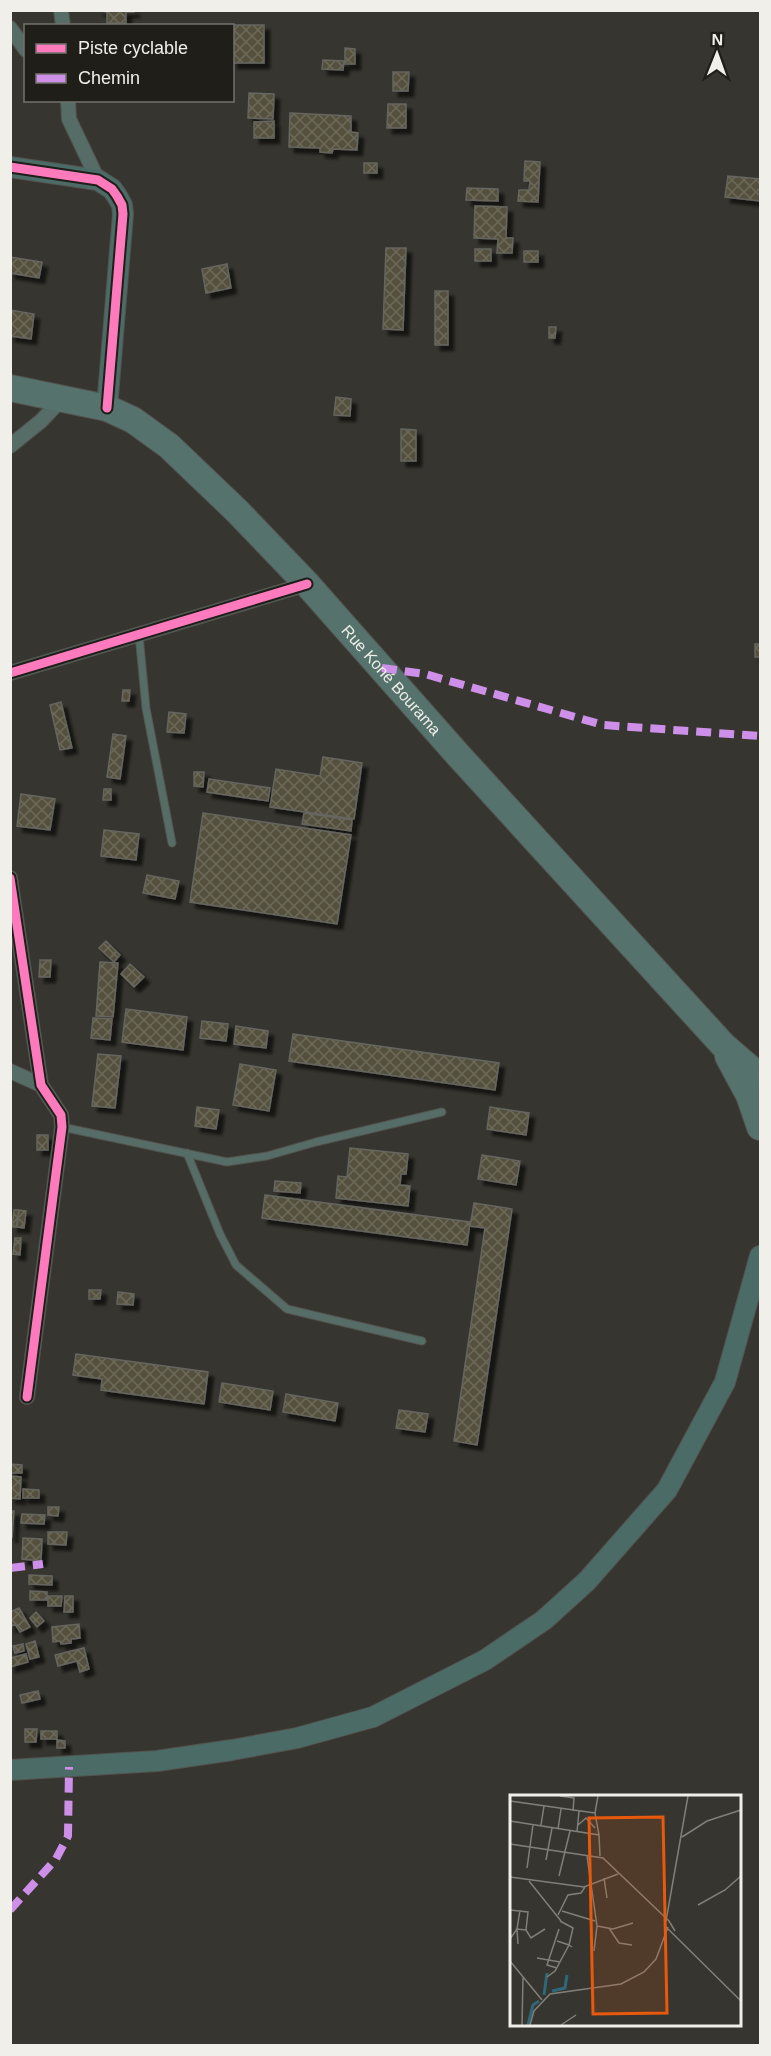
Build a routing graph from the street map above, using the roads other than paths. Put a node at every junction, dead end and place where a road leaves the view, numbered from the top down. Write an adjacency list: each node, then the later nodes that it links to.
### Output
1 (10, 28): 2 (street)
2 (24, 47)
3 (58, 102): 5 (street)
4 (68, 102): 5 (street)
5 (69, 119): 7 (street)
6 (10, 167): 7 (main road)
7 (98, 180): 10 (main road)
8 (10, 388): 9 (highway, Rue Koné Bourama)
9 (62, 399): 10 (highway, Rue Koné Bourama); 11 (street)
10 (107, 408): 12 (highway, Rue Koné Bourama)
11 (10, 446)
12 (307, 584): 13 (street); 17 (highway, Rue Koné Bourama)
13 (139, 635): 14 (street); 15 (lane)
14 (10, 673)
15 (172, 843)
16 (10, 878): 20 (street)
17 (723, 1045): 19 (highway, Rue Koné Bourama); 23 (highway, Rue Koné Bourama)
18 (10, 1071): 20 (street)
19 (760, 1077)
20 (41, 1085): 22 (street)
21 (442, 1112): 24 (lane)
22 (62, 1127): 24 (lane); 27 (street)
23 (760, 1127)
24 (187, 1153): 26 (lane)
25 (760, 1256): 28 (main road)
26 (422, 1341)
27 (27, 1397)
28 (10, 1770)

